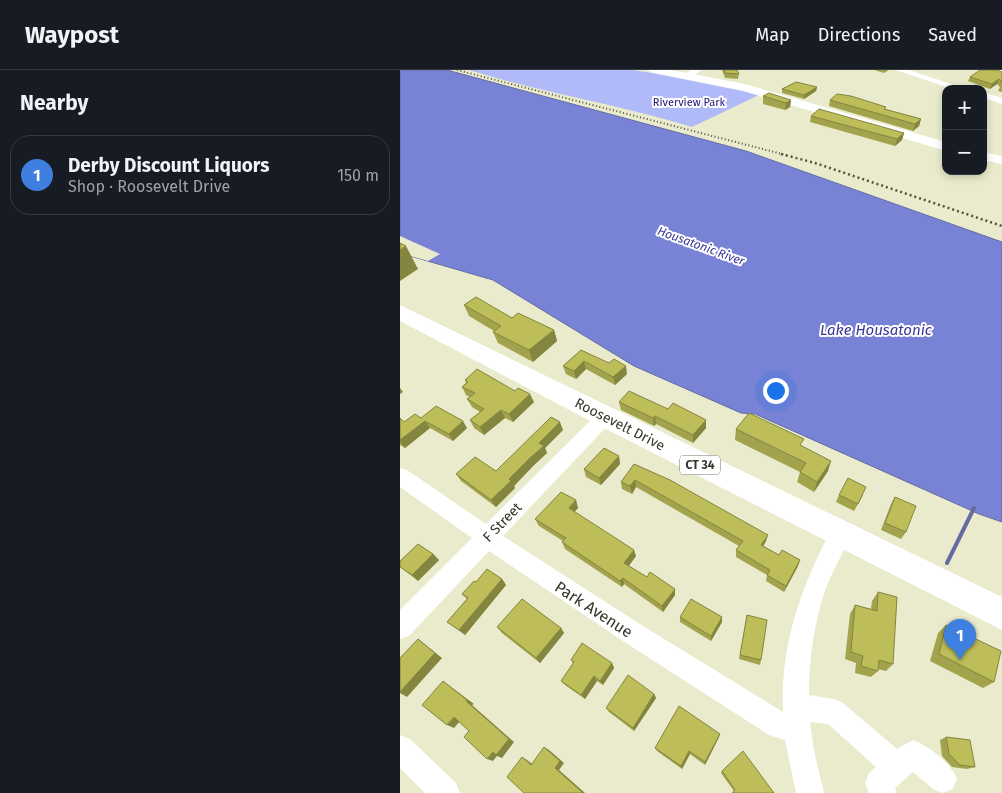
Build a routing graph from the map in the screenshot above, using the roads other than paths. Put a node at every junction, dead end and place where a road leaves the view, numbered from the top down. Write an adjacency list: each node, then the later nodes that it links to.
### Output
1 (653, 70): 5 (main road)
2 (900, 70): 6 (street)
3 (997, 70): 4 (street)
4 (1002, 71)
5 (692, 73): 9 (main road)
6 (949, 85)
7 (987, 96): 8 (street)
8 (1002, 101)
9 (942, 146)
10 (987, 157): 11 (main road)
11 (1002, 160)
12 (400, 312): 13 (main road, Roosevelt Drive / CT 34)
13 (605, 417): 15 (main road, Roosevelt Drive / CT 34); 16 (street, F Street)
14 (400, 476): 16 (street, Park Avenue)
15 (840, 535): 17 (main road, Roosevelt Drive / CT 34); 19 (street)
16 (486, 538): 18 (street, F Street); 19 (street, Park Avenue)
17 (1002, 614)
18 (400, 627)
19 (795, 717): 21 (street, Park Avenue); 24 (street)
20 (400, 749): 23 (street)
21 (898, 768): 22 (street); 25 (street)
22 (943, 780)
23 (446, 793)
24 (810, 793)
25 (883, 793)

